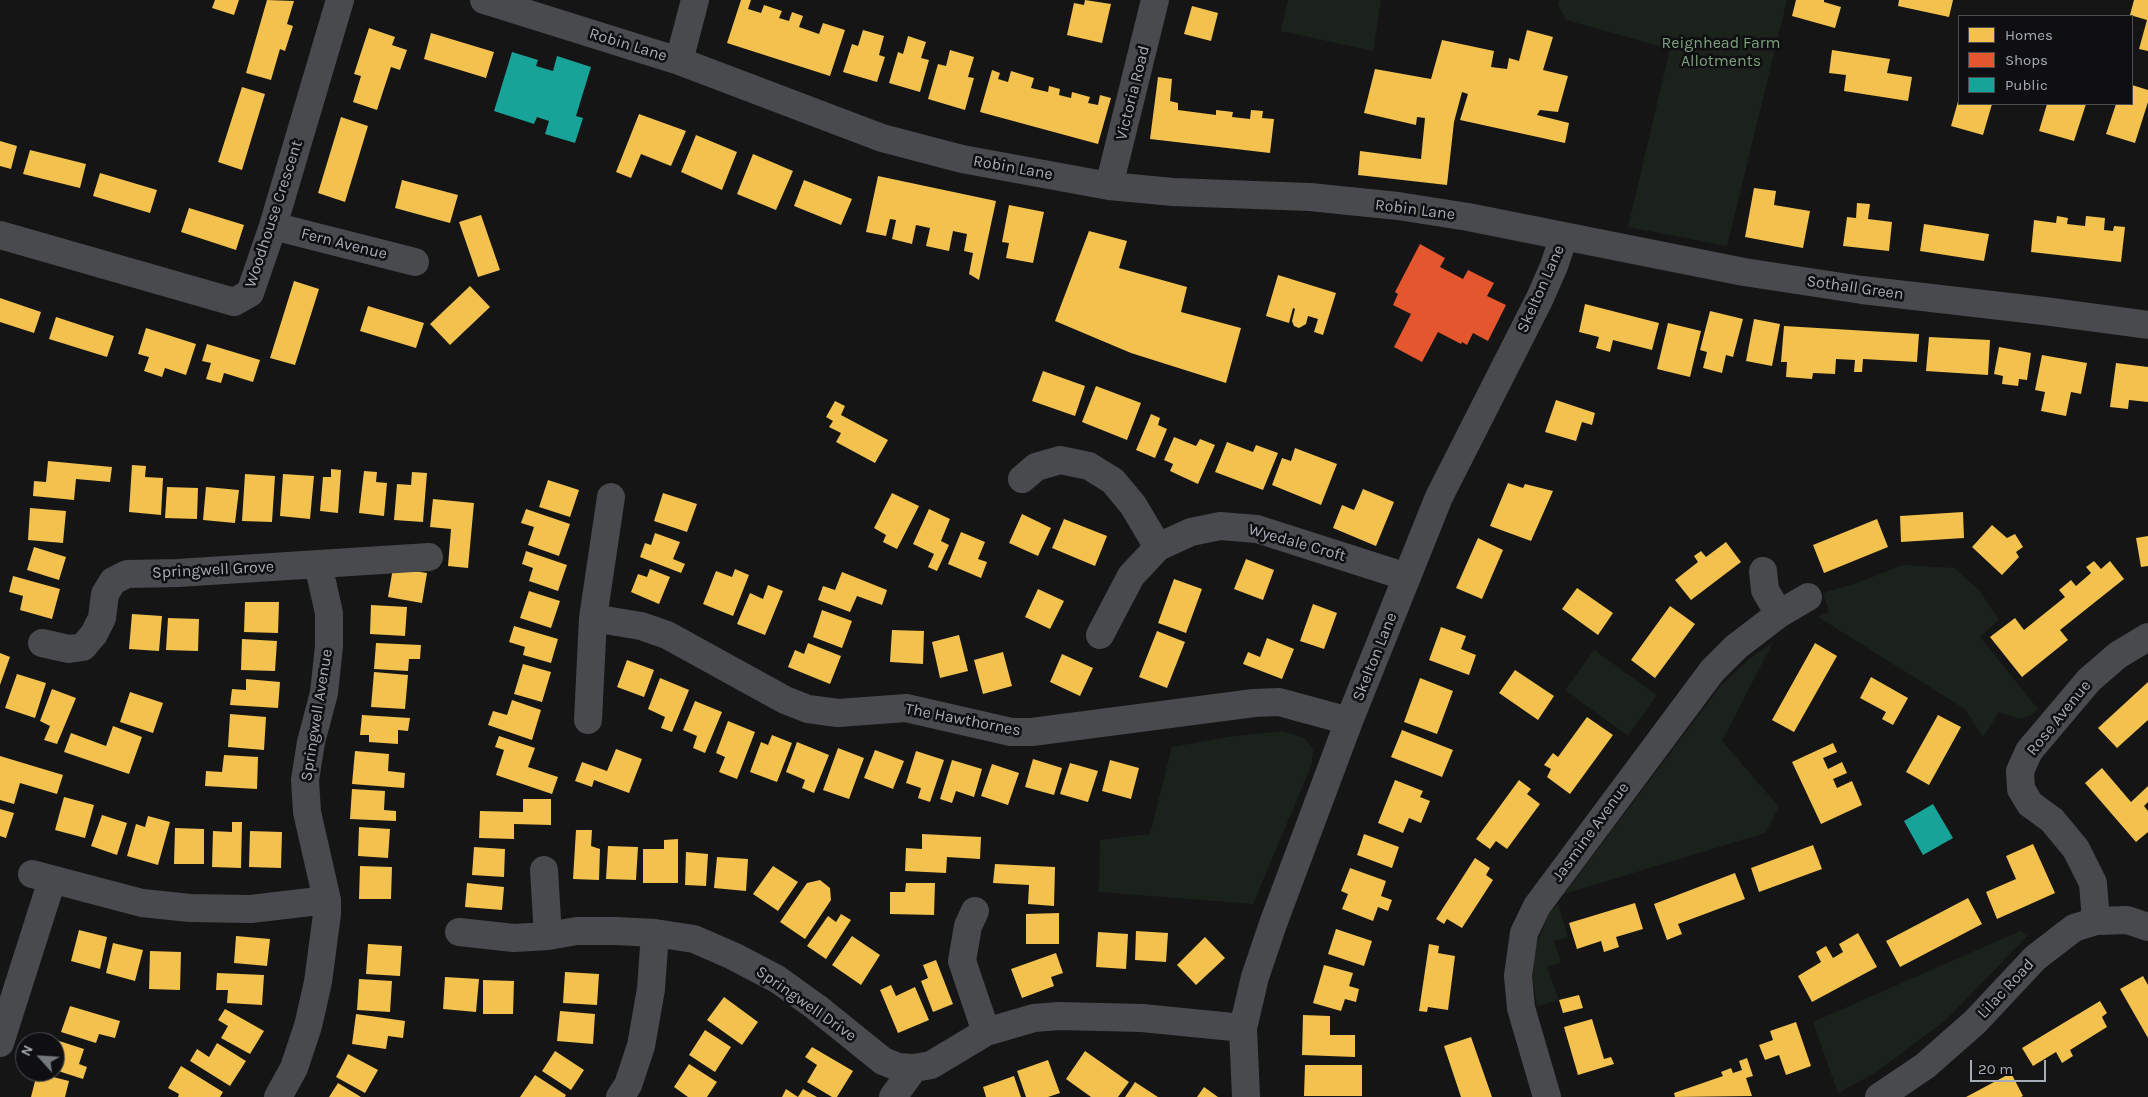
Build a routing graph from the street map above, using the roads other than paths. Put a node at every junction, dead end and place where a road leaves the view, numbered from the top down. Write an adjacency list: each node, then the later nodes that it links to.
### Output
1 (340, 0): 7 (street, Woodhouse Crescent)
2 (484, 0): 5 (street, Robin Lane)
3 (695, 0): 5 (street)
4 (1155, 0): 6 (street, Victoria Road)
5 (679, 61): 6 (street, Robin Lane)
6 (1109, 186): 9 (street, Robin Lane)
7 (273, 226): 8 (street, Woodhouse Crescent); 10 (street, Fern Avenue)
8 (0, 235)
9 (1564, 236): 11 (street, Sothall Green); 18 (street, Skelton Lane)
10 (415, 262)
11 (2148, 325)
12 (1022, 479): 14 (street)
13 (611, 497): 21 (street)
14 (1158, 547): 18 (street, Wyedale Croft); 22 (street, Wyedale Croft)
15 (429, 557): 16 (street, Springwell Grove)
16 (318, 564): 24 (street, Springwell Grove); 28 (street, Springwell Avenue)
17 (1763, 571): 20 (street)
18 (1407, 577): 26 (street, Skelton Lane)
19 (1808, 597): 20 (street, Jasmine Avenue)
20 (1779, 614): 43 (street, Jasmine Avenue)
21 (593, 618): 25 (street); 26 (street, The Hawthornes)
22 (1100, 634)
23 (2148, 637): 30 (street, Rose Avenue)
24 (42, 643)
25 (588, 720)
26 (1349, 722): 35 (street, Skelton Lane)
27 (544, 870): 34 (street)
28 (326, 900): 37 (street); 39 (street, Springwell Avenue)
29 (975, 911): 36 (street)
30 (2096, 921): 31 (street, Lilac Road); 44 (street, Lilac Road)
31 (2148, 927)
32 (459, 932): 34 (street, Springwell Drive)
33 (655, 933): 34 (street, Springwell Drive); 38 (street, Springwell Drive); 40 (street)
34 (548, 936)
35 (1243, 1028): 36 (street, Springwell Drive); 42 (street, Skelton Lane)
36 (986, 1032): 38 (street, Springwell Drive)
37 (0, 1043)
38 (914, 1068): 41 (street)
39 (278, 1097)
40 (620, 1097)
41 (893, 1097)
42 (1246, 1097)
43 (1547, 1097)
44 (1878, 1097)

